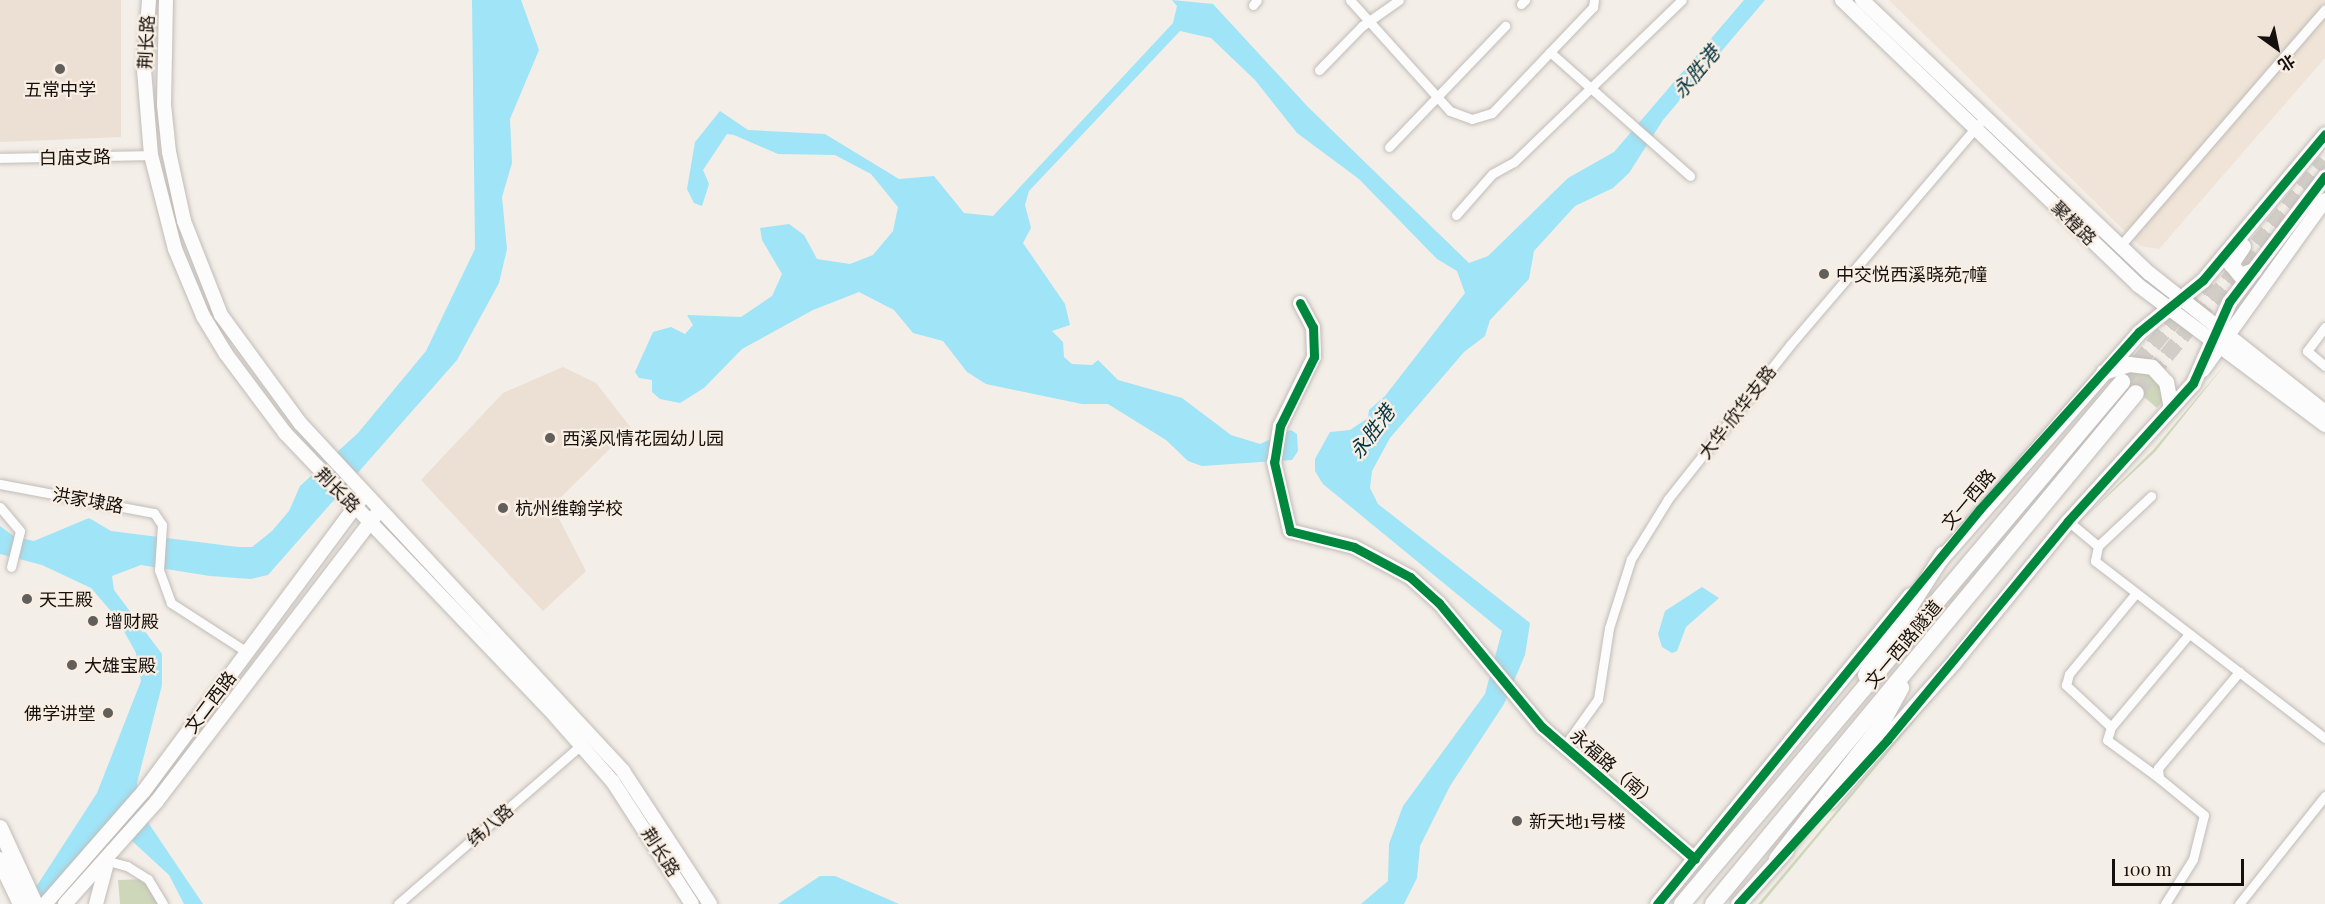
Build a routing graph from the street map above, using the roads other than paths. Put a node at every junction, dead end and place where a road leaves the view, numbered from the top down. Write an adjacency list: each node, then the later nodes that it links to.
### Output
1 (149, 0): 19 (main road, 荆长路)
2 (166, 0): 40 (main road, 荆长路)
3 (1350, 0): 10 (street)
4 (1398, 0): 10 (street)
5 (1593, 0): 12 (street)
6 (1682, 0): 14 (street)
7 (1842, 0): 16 (main road, 聚橙路)
8 (1862, 0): 16 (main road, 聚橙路)
9 (2325, 9): 26 (street)
10 (1373, 21): 13 (street); 15 (street)
11 (1505, 26): 15 (street)
12 (1550, 52): 14 (street); 15 (street)
13 (1319, 70)
14 (1591, 87): 21 (street); 25 (street)
15 (1437, 96): 18 (street)
16 (1980, 122): 26 (main road, 聚橙路); 29 (main road, 聚橙路); 59 (street, 大华·欣华支路)
17 (2325, 134): 23 (main road, 文一西路)
18 (1389, 147)
19 (151, 155): 20 (street, 白庙支路); 42 (main road, 荆长路)
20 (0, 158)
21 (1690, 176)
22 (2325, 176): 27 (main road)
23 (2288, 179): 27 (main road); 29 (main road, 文一西路)
24 (2325, 200): 31 (main road)
25 (1456, 215)
26 (2120, 246): 29 (main road, 聚橙路)
27 (2254, 270): 31 (main road)
28 (1300, 303): 59 (main road, 永福路（南）)
29 (2174, 303): 31 (main road, 聚橙路); 33 (main road, 文一西路)
30 (2325, 327): 32 (street)
31 (2219, 338): 36 (main road); 37 (main road, 聚橙路); 38 (main road, 聚橙路)
32 (2325, 366)
33 (2101, 373): 36 (main road); 48 (main road, 文一西路)
34 (2122, 382): 56 (highway, 文一西路隧道)
35 (2136, 393): 52 (highway, 文一西路隧道)
36 (2171, 408): 45 (main road)
37 (2325, 412)
38 (2325, 425)
39 (0, 484): 53 (street, 洪家埭路)
40 (365, 494): 42 (main road, 文二西路); 44 (main road, 荆长路)
41 (2151, 496): 47 (street)
42 (355, 506): 46 (main road, 荆长路); 53 (main road, 文二西路)
43 (0, 507): 49 (street)
44 (380, 510): 46 (main road, 文二西路); 76 (main road, 荆长路)
45 (2068, 521): 47 (street); 65 (main road)
46 (370, 522): 58 (main road, 荆长路); 66 (main road, 文二西路)
47 (2098, 546): 50 (street)
48 (1943, 555): 56 (highway); 63 (main road, 文一西路)
49 (13, 564)
50 (2136, 593): 51 (street); 55 (street)
51 (2189, 634): 54 (street); 55 (street)
52 (1922, 650): 65 (highway); 79 (highway, 文一西路隧道)
53 (247, 652): 70 (main road, 文二西路)
54 (2239, 672): 57 (street); 60 (street)
55 (2111, 727): 60 (street)
56 (1832, 728): 78 (highway, 文一西路隧道)
57 (2325, 738)
58 (581, 745): 74 (street, 纬八路); 75 (main road, 荆长路)
59 (1563, 748): 63 (main road, 永福路（南）)
60 (2159, 778): 81 (street)
61 (2325, 796): 82 (street)
62 (0, 828): 67 (highway)
63 (1695, 859): 77 (main road, 文一西路)
64 (0, 860): 67 (highway)
65 (1777, 860): 80 (main road)
66 (108, 861): 71 (main road); 72 (main road); 73 (street)
67 (15, 875): 68 (highway); 69 (highway)
68 (21, 904)
69 (35, 904)
70 (45, 904)
71 (65, 904)
72 (96, 904)
73 (163, 904)
74 (398, 904)
75 (692, 904)
76 (710, 904)
77 (1657, 904)
78 (1682, 904)
79 (1713, 904)
80 (1738, 904)
81 (2165, 904)
82 (2239, 904)

